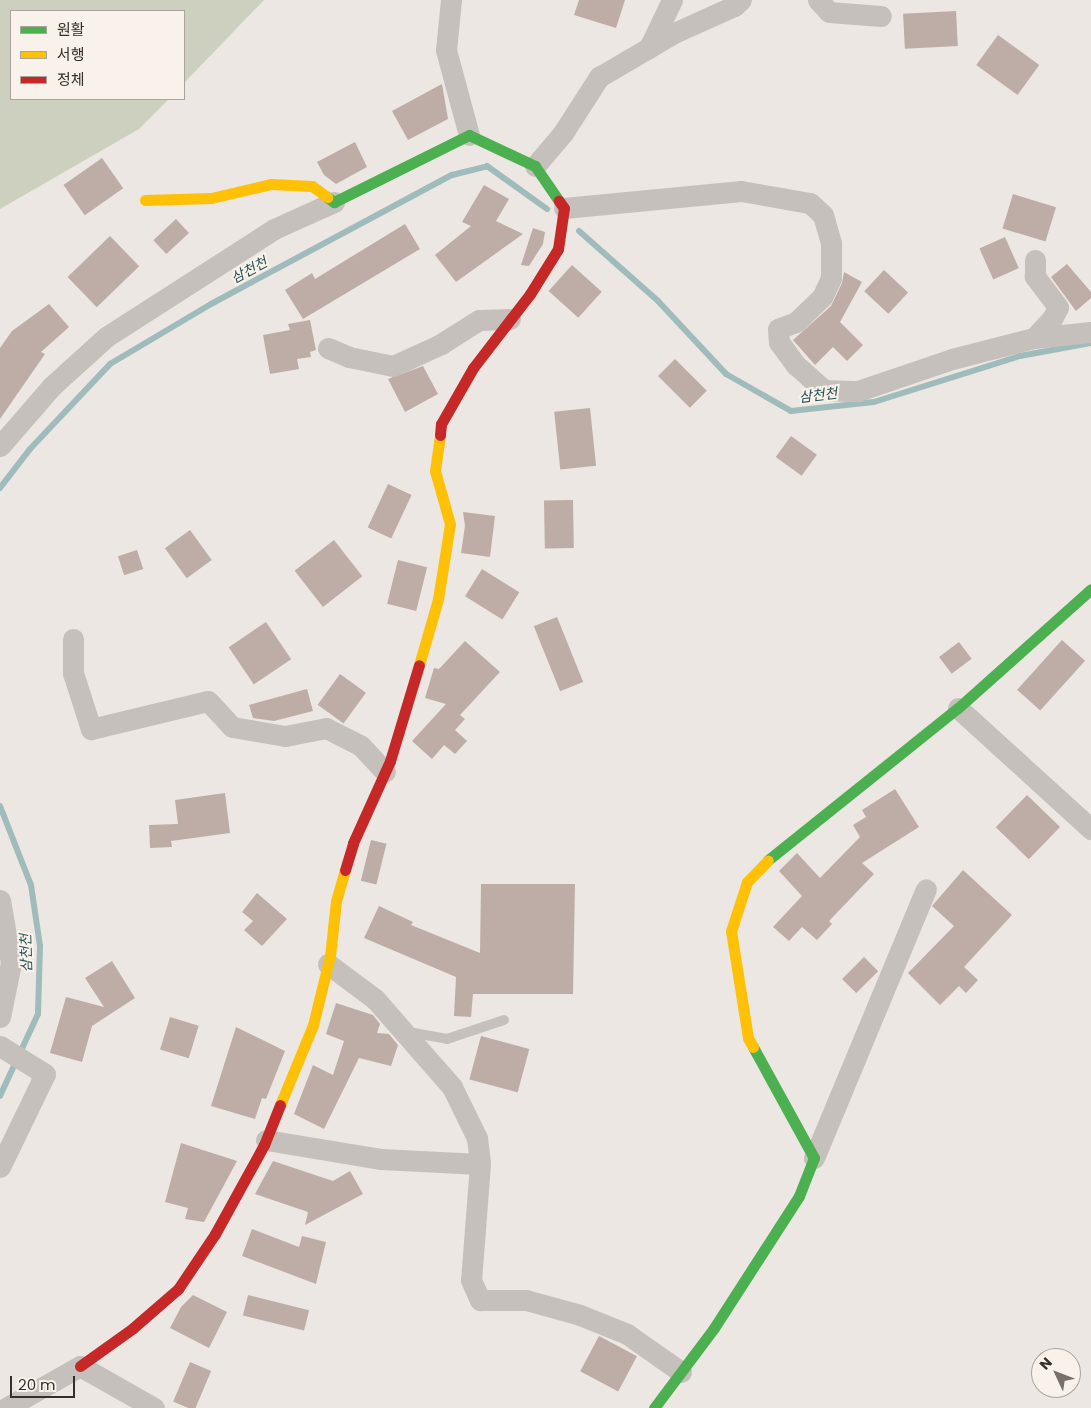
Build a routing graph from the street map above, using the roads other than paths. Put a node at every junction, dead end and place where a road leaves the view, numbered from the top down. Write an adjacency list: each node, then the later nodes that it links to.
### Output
1 (451, 0): 7 (street)
2 (672, 0): 6 (street)
3 (741, 0): 6 (street)
4 (818, 0): 5 (street)
5 (881, 16)
6 (648, 48): 8 (street)
7 (469, 135): 8 (street); 10 (street)
8 (535, 166): 11 (street)
9 (146, 200): 10 (street)
10 (334, 202): 17 (street)
11 (564, 208): 13 (street); 15 (street)
12 (1035, 260): 15 (street)
13 (510, 319): 16 (street); 21 (street)
14 (1091, 332): 15 (street)
15 (1034, 338)
16 (328, 348)
17 (0, 446)
18 (1091, 588): 20 (street)
19 (73, 639): 21 (street)
20 (958, 708): 22 (street); 31 (street)
21 (385, 772): 25 (street)
22 (1091, 829)
23 (926, 889): 31 (street)
24 (0, 900): 26 (street)
25 (328, 964): 28 (street); 30 (street)
26 (0, 1017)
27 (504, 1020): 28 (lane)
28 (402, 1031): 32 (street)
29 (3, 1048): 33 (street)
30 (266, 1140): 32 (street); 34 (street)
31 (814, 1158): 35 (street)
32 (480, 1164): 35 (street)
33 (0, 1167)
34 (80, 1366): 36 (street); 37 (street)
35 (681, 1372): 38 (street)
36 (6, 1408)
37 (154, 1408)
38 (654, 1408)

